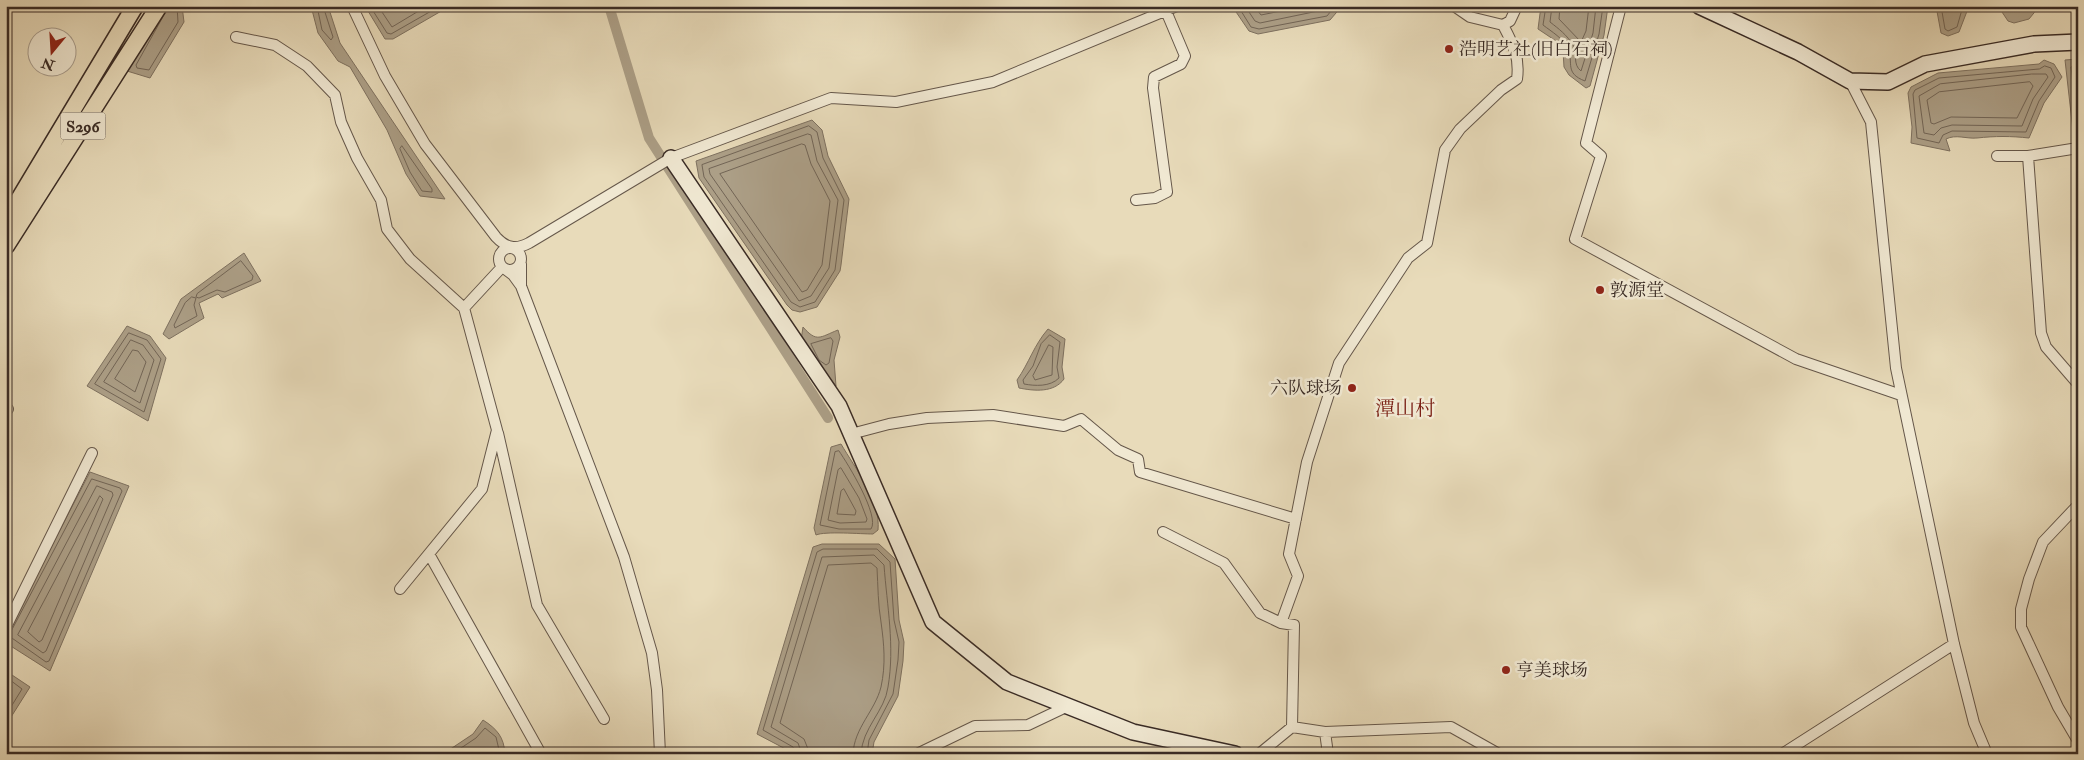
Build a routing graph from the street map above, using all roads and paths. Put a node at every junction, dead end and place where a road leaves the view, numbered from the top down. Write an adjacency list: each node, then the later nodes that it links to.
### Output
1 (135, 6): 18 (main road, S296)
2 (159, 6): 21 (main road, S296)
3 (352, 6): 19 (street)
4 (1454, 6): 9 (street)
5 (1517, 6): 9 (street)
6 (1622, 6): 28 (street)
7 (1699, 6): 12 (street)
8 (1172, 8): 16 (street); 17 (street)
9 (1503, 25): 33 (street)
10 (236, 37): 26 (street)
11 (2078, 42): 12 (street)
12 (1850, 81): 28 (street)
13 (2078, 148): 15 (street)
14 (1997, 156): 15 (street)
15 (2028, 156): 27 (street)
16 (671, 158): 20 (street); 30 (street)
17 (1136, 200)
18 (6, 222)
19 (496, 237): 22 (street); 24 (street)
20 (529, 243): 22 (street); 23 (street)
21 (6, 246)
22 (514, 248): 23 (street); 24 (street)
23 (521, 262): 24 (street); 25 (street)
24 (502, 265): 25 (street); 26 (street)
25 (521, 286): 46 (street)
26 (464, 308): 29 (street)
27 (2078, 384)
28 (1901, 395): 39 (street)
29 (497, 430): 35 (street); 41 (street)
30 (851, 434): 33 (street); 40 (street)
31 (92, 453): 38 (street)
32 (2078, 504): 44 (street)
33 (1296, 519): 37 (street)
34 (1163, 532): 37 (street)
35 (429, 554): 36 (street); 45 (street)
36 (400, 589)
37 (1281, 623): 42 (street)
38 (6, 627)
39 (1954, 644): 52 (street); 53 (street)
40 (1068, 706): 47 (street); 48 (street)
41 (604, 719)
42 (1292, 726): 43 (street); 49 (street)
43 (1325, 732): 50 (street); 51 (street)
44 (2078, 741)
45 (541, 754)
46 (660, 754)
47 (917, 754)
48 (1235, 754)
49 (1259, 754)
50 (1328, 754)
51 (1499, 754)
52 (1782, 754)
53 (1986, 754)

